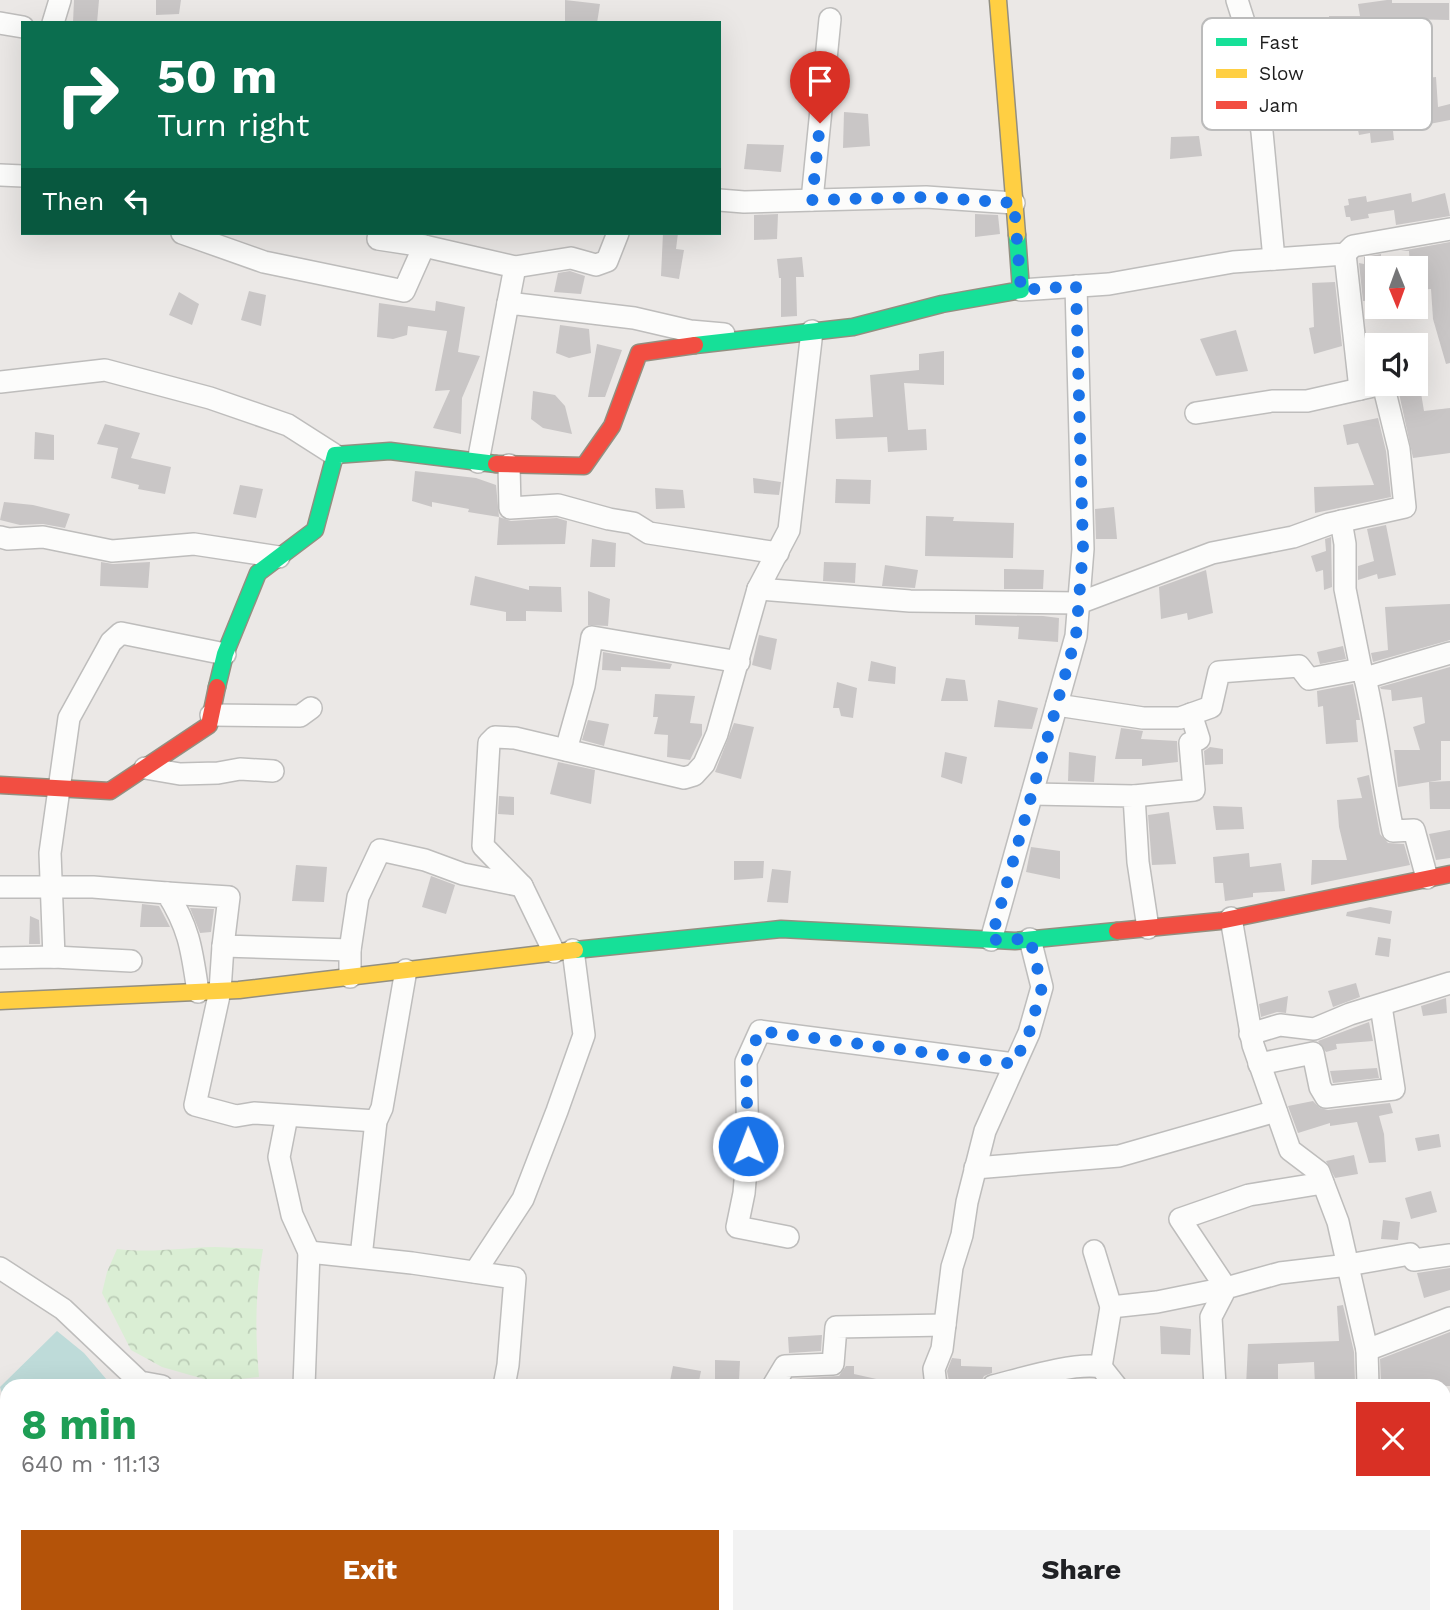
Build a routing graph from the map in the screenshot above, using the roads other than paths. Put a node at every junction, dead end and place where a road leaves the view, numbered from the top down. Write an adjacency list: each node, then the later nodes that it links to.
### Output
1 (60, 0): 6 (street)
2 (998, 0): 14 (street)
3 (1237, 0): 4 (street)
4 (1243, 18)
5 (830, 19): 13 (street)
6 (54, 21)
7 (0, 23): 8 (street)
8 (21, 27)
9 (1262, 130): 21 (street)
10 (0, 175): 11 (street)
11 (21, 176)
12 (721, 200): 13 (street)
13 (812, 200): 14 (street)
14 (1014, 203): 24 (street)
15 (1450, 229): 20 (street)
16 (188, 235): 19 (street)
17 (379, 235): 19 (street)
18 (617, 235): 22 (street)
19 (424, 246): 22 (street)
20 (1345, 254): 21 (street); 29 (street)
21 (1274, 259): 23 (street)
22 (515, 267): 25 (street)
23 (1076, 286): 24 (street); 39 (street)
24 (1021, 290): 26 (street)
25 (508, 303): 27 (street); 32 (street)
26 (812, 331): 27 (street); 36 (street)
27 (750, 338): 33 (street)
28 (0, 382): 31 (street)
29 (1360, 389): 30 (street); 34 (street)
30 (1196, 413)
31 (335, 455): 32 (street); 37 (street)
32 (478, 462): 33 (street)
33 (509, 465): 36 (street)
34 (1341, 521): 39 (street); 43 (street)
35 (0, 537): 37 (street)
36 (778, 553): 38 (street)
37 (279, 557): 41 (street)
38 (758, 589): 39 (street); 42 (street)
39 (1079, 603): 44 (street)
40 (1450, 653): 43 (street)
41 (225, 654): 47 (street); 52 (street)
42 (739, 662): 48 (street); 48 (street)
43 (1363, 673): 46 (street); 56 (street)
44 (1057, 705): 46 (street); 53 (street)
45 (311, 708): 47 (street)
46 (1191, 714): 54 (street)
47 (211, 715): 49 (street)
48 (566, 750): 57 (street)
49 (145, 768): 50 (street); 52 (street)
50 (274, 771)
51 (0, 785): 52 (street)
52 (58, 789): 59 (street)
53 (1032, 794): 54 (street); 64 (street)
54 (1134, 796): 62 (street)
55 (1450, 874): 56 (street)
56 (1427, 878): 61 (street)
57 (522, 886): 66 (street); 67 (street)
58 (0, 887): 59 (street)
59 (51, 887): 60 (street); 68 (street)
60 (167, 893): 65 (street); 75 (street)
61 (1231, 918): 62 (street); 78 (street)
62 (1148, 928): 63 (street)
63 (1030, 939): 64 (street); 79 (street)
64 (991, 940): 67 (street)
65 (223, 946): 66 (street); 74 (street)
66 (350, 950): 72 (street)
67 (564, 951): 71 (street); 93 (street)
68 (54, 957): 69 (street); 70 (street)
69 (0, 958)
70 (131, 961)
71 (405, 970): 72 (street); 83 (street)
72 (350, 977): 74 (street)
73 (1450, 983): 77 (street)
74 (220, 991): 75 (street); 82 (street)
75 (198, 992): 76 (street)
76 (0, 1001)
77 (1381, 1006): 78 (street); 80 (street)
78 (1250, 1034): 80 (street)
79 (1014, 1064): 84 (street); 86 (street)
80 (1259, 1065): 81 (street)
81 (1276, 1111): 84 (street); 85 (street)
82 (287, 1115): 83 (street); 88 (street)
83 (376, 1121): 90 (street)
84 (975, 1168): 97 (street)
85 (1323, 1183): 91 (street); 94 (street)
86 (788, 1237)
87 (1094, 1251): 95 (street)
88 (309, 1252): 90 (street); 101 (street)
89 (1450, 1255): 91 (street)
90 (361, 1257): 93 (street)
91 (1348, 1265): 94 (street); 98 (street)
92 (0, 1268): 100 (street)
93 (475, 1272): 102 (street)
94 (1226, 1287): 95 (street); 107 (street)
95 (1111, 1307): 99 (street)
96 (1450, 1318): 98 (street)
97 (945, 1325): 103 (street); 104 (street)
98 (1367, 1350): 108 (street)
99 (1101, 1367): 105 (street); 106 (street)
100 (138, 1379)
101 (304, 1379)
102 (505, 1379)
103 (777, 1379)
104 (935, 1379)
105 (1021, 1379)
106 (1110, 1379)
107 (1215, 1379)
108 (1368, 1379)

